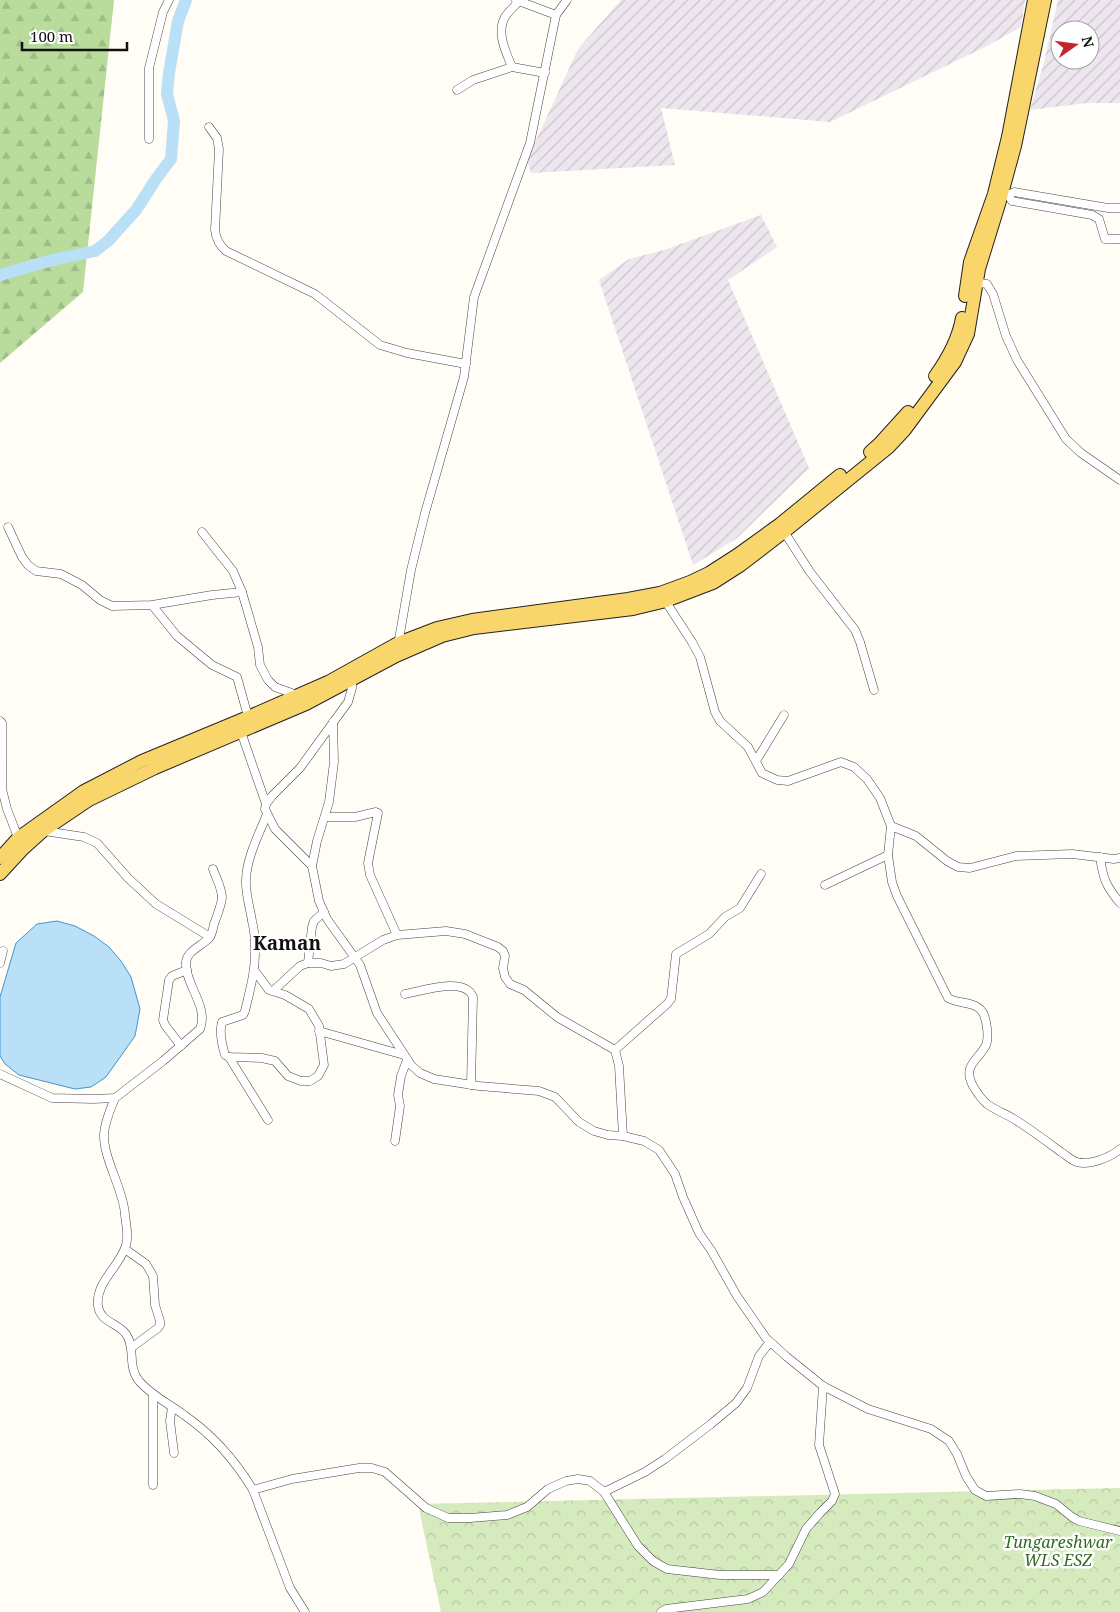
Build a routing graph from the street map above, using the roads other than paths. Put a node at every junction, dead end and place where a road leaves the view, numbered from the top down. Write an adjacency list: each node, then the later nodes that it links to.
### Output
1 (169, 0): 11 (street)
2 (567, 0): 6 (street)
3 (1034, 0): 12 (main road)
4 (1045, 0): 12 (main road)
5 (517, 1): 6 (street); 7 (street)
6 (556, 15): 8 (street)
7 (512, 67): 8 (street); 9 (street)
8 (545, 73): 16 (street)
9 (457, 90)
10 (209, 127): 16 (street)
11 (150, 139)
12 (1001, 194): 13 (street); 14 (street); 15 (main road)
13 (1120, 208)
14 (1120, 239)
15 (972, 281): 17 (street); 19 (main road)
16 (466, 364): 24 (street)
17 (1120, 480)
18 (8, 527): 23 (street)
19 (782, 528): 22 (main road); 26 (street)
20 (202, 532): 21 (street)
21 (242, 592): 23 (street); 27 (street)
22 (663, 597): 24 (main road); 32 (street)
23 (152, 605): 31 (street)
24 (397, 649): 25 (main road)
25 (352, 674): 27 (main road); 30 (street); 31 (main road)
26 (874, 690)
27 (298, 696): 31 (main road)
28 (784, 715): 32 (street)
29 (0, 721): 38 (street)
30 (333, 722): 33 (street); 35 (street)
31 (247, 726): 33 (street); 37 (main road)
32 (756, 761): 36 (street)
33 (266, 804): 34 (street)
34 (267, 814): 43 (street); 57 (street)
35 (325, 817): 43 (street); 50 (street)
36 (890, 826): 39 (street); 40 (street)
37 (39, 828): 38 (main road); 51 (street)
38 (20, 843): 41 (main road); 45 (main road)
39 (888, 855): 47 (street); 71 (street)
40 (1100, 857): 42 (street); 48 (street)
41 (0, 858)
42 (1120, 858)
43 (312, 866): 49 (street)
44 (213, 869): 51 (street)
45 (0, 874)
46 (761, 874): 62 (street)
47 (825, 885)
48 (1120, 904)
49 (324, 912): 53 (street); 55 (street)
50 (397, 935): 53 (street); 62 (street)
51 (210, 937): 56 (street)
52 (3, 951): 54 (street)
53 (354, 958): 55 (street); 64 (street)
54 (0, 963)
55 (308, 963): 58 (street)
56 (187, 970): 61 (street); 61 (street)
57 (254, 970): 58 (street); 63 (street)
58 (273, 991): 60 (street)
59 (405, 994): 66 (street)
60 (319, 1031): 63 (street); 64 (street)
61 (181, 1046): 67 (street)
62 (615, 1050): 69 (street)
63 (229, 1057): 68 (street)
64 (406, 1058): 66 (street); 70 (street)
65 (0, 1074): 67 (street)
66 (471, 1085): 69 (street)
67 (115, 1098): 72 (street)
68 (268, 1120)
69 (623, 1136): 73 (street)
70 (395, 1141)
71 (1120, 1150)
72 (125, 1249): 74 (street); 74 (street)
73 (770, 1342): 75 (street); 81 (street)
74 (131, 1348): 76 (street)
75 (823, 1386): 82 (street); 83 (street)
76 (153, 1396): 77 (street); 79 (street)
77 (172, 1407): 78 (street); 80 (street)
78 (174, 1454)
79 (153, 1485)
80 (253, 1490): 81 (street); 84 (street)
81 (604, 1492): 83 (street)
82 (1120, 1531)
83 (779, 1575): 85 (street)
84 (305, 1612)
85 (661, 1612)

